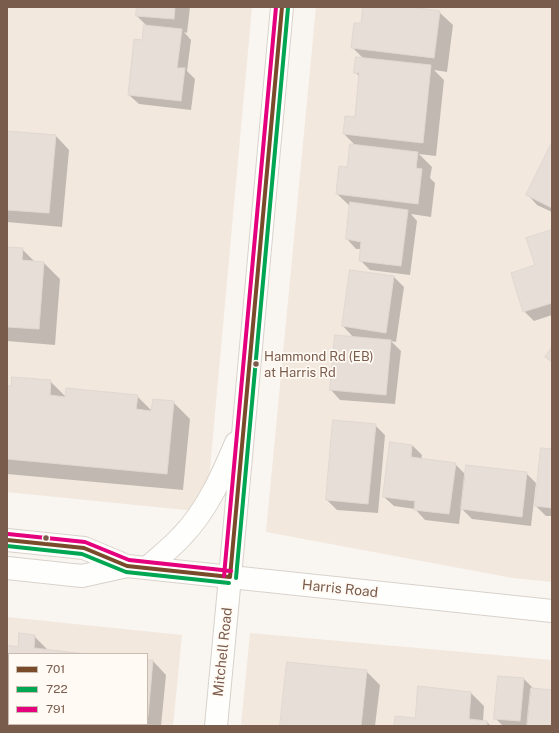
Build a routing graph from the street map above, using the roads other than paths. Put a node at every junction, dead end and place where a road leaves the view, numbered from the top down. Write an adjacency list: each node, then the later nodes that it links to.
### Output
1 (282, 7): 2 (main road, Mitchell Road)
2 (244, 422): 4 (main road); 6 (main road, Mitchell Road)
3 (7, 540): 4 (main road, Harris Road)
4 (137, 567): 5 (main road, Harris Road); 6 (main road, Harris Road)
5 (7, 568)
6 (230, 577): 7 (main road, Harris Road); 8 (main road, Mitchell Road)
7 (552, 611)
8 (216, 726)

